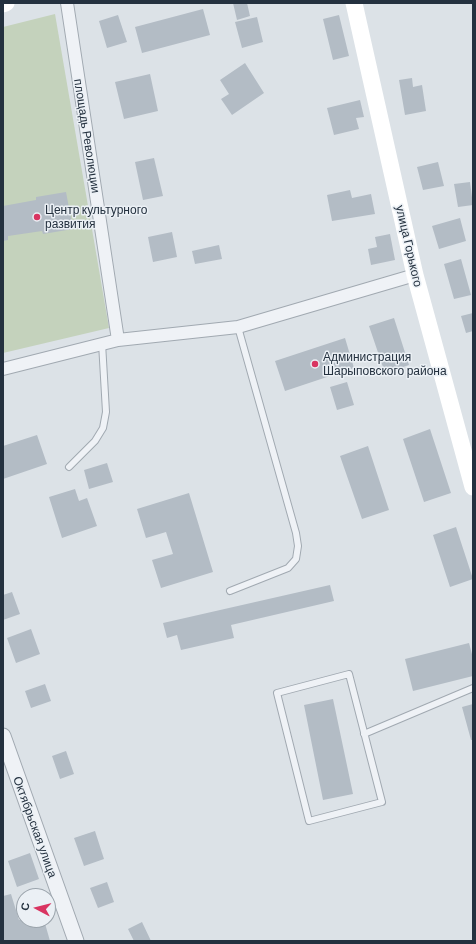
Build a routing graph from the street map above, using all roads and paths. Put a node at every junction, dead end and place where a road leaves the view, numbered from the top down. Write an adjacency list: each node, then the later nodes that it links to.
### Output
1 (67, 3): 5 (street, площадь Революции)
2 (354, 3): 3 (main road, улица Горького)
3 (415, 275): 4 (street); 9 (main road, улица Горького)
4 (238, 327): 5 (street); 10 (lane)
5 (118, 340): 6 (street)
6 (102, 343): 7 (street); 8 (lane)
7 (3, 369)
8 (69, 467)
9 (473, 486)
10 (230, 591)
11 (473, 688): 12 (lane)
12 (364, 734): 12 (lane)
13 (3, 736): 14 (street, Октябрьская улица)
14 (76, 941)

